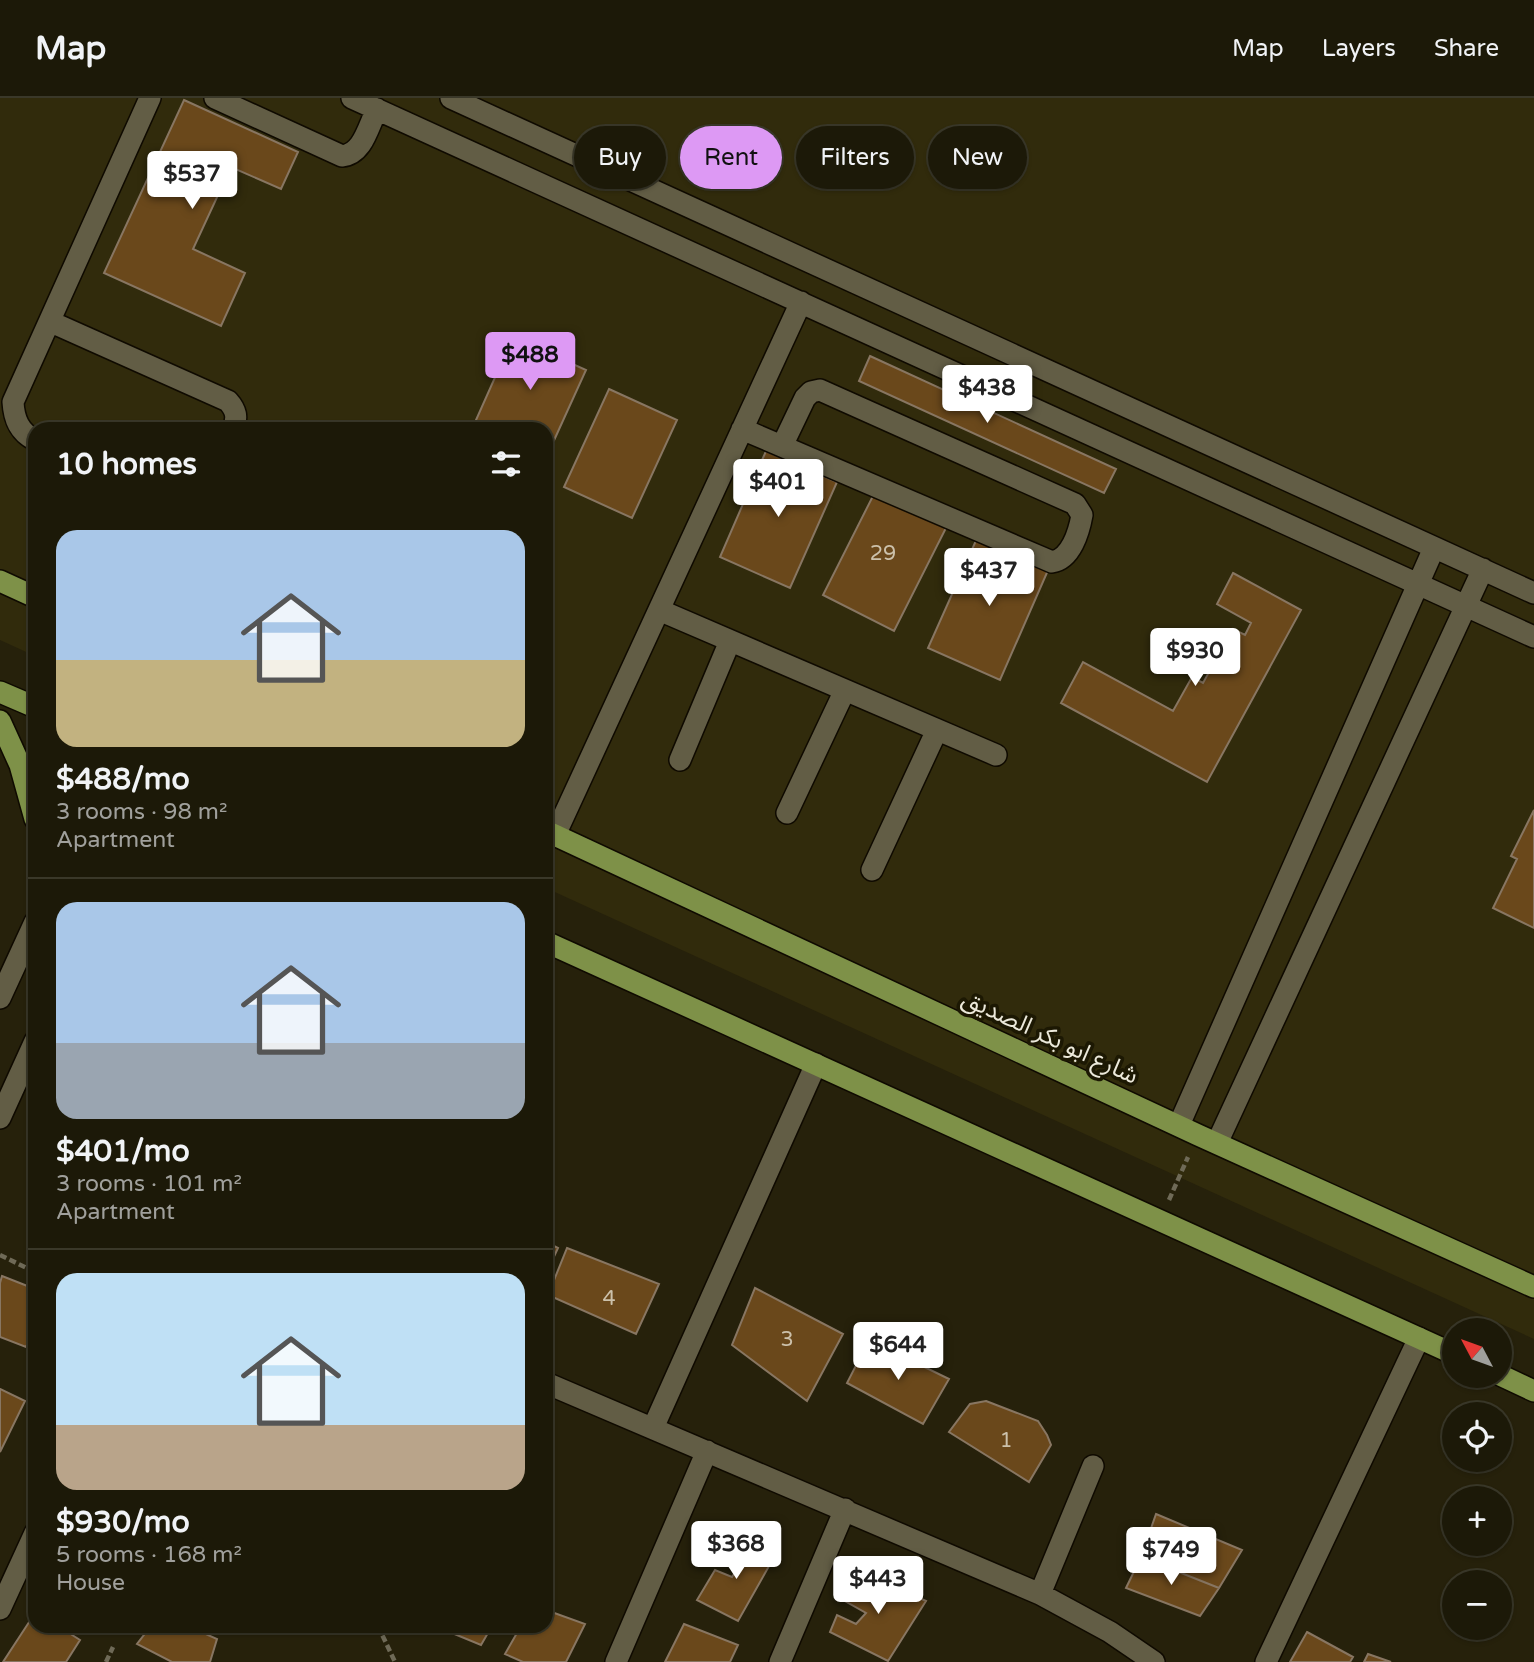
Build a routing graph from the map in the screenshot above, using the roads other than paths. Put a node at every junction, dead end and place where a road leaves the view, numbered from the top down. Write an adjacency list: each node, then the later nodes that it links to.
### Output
1 (150, 98): 7 (street)
2 (215, 98): 5 (street)
3 (352, 98): 5 (street)
4 (451, 98): 12 (street)
5 (377, 109): 6 (street)
6 (801, 302): 9 (street); 15 (street)
7 (51, 321): 8 (street); 10 (street)
8 (236, 422)
9 (742, 429): 11 (street); 19 (street)
10 (28, 434)
11 (782, 446): 11 (street)
12 (1434, 548): 13 (street); 15 (street)
13 (1483, 569): 16 (street); 18 (street)
14 (0, 581): 17 (main road)
15 (1418, 584): 18 (street); 40 (street)
16 (1534, 593)
17 (28, 594)
18 (1466, 606): 20 (street); 41 (street)
19 (659, 610): 21 (street); 31 (street)
20 (1534, 637)
21 (730, 641): 22 (street); 28 (street)
22 (845, 690): 26 (street); 30 (street)
23 (0, 692): 24 (main road)
24 (28, 704)
25 (0, 721): 29 (main road)
26 (937, 730): 27 (street); 33 (street)
27 (996, 755)
28 (680, 760)
29 (28, 794)
30 (787, 813)
31 (553, 827)
32 (553, 834): 40 (main road, شارع ابو بكر الصديق)
33 (872, 870)
34 (28, 937): 36 (street)
35 (553, 945): 38 (main road)
36 (0, 998)
37 (28, 1056): 39 (street)
38 (816, 1064): 43 (main road); 48 (street)
39 (0, 1118)
40 (1179, 1125): 41 (main road, شارع ابو بكر الصديق)
41 (1208, 1139): 42 (main road, شارع ابو بكر الصديق)
42 (1534, 1287)
43 (1419, 1338): 44 (main road); 58 (street)
44 (1442, 1349)
45 (1512, 1381): 47 (main road)
46 (553, 1386): 48 (street)
47 (1534, 1391)
48 (653, 1428): 49 (street)
49 (707, 1451): 51 (street); 55 (street)
50 (1093, 1466): 53 (street)
51 (845, 1510): 53 (street); 56 (street)
52 (28, 1548): 54 (street)
53 (1040, 1594): 57 (street)
54 (0, 1609)
55 (616, 1662)
56 (780, 1662)
57 (1154, 1662)
58 (1266, 1662)

